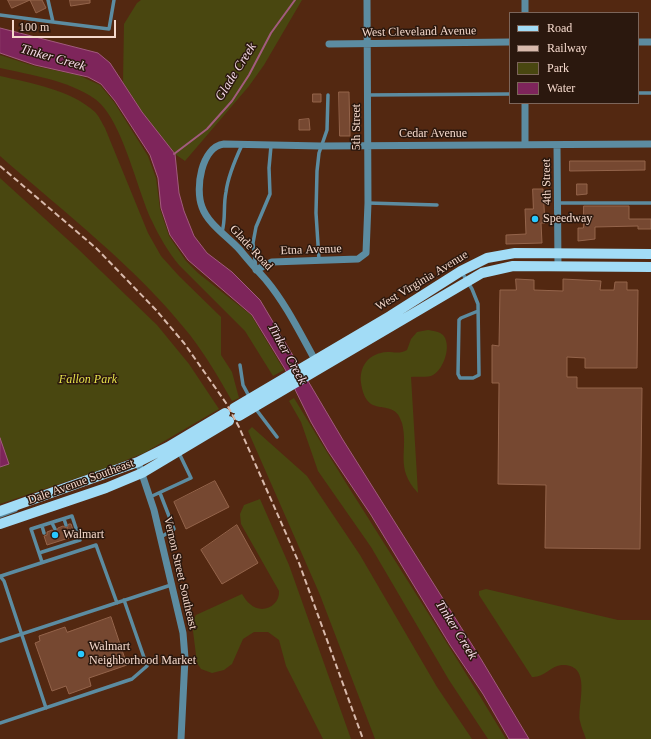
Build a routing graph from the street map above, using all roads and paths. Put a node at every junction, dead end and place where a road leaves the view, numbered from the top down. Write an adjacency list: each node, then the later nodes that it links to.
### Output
1 (48, 0): 7 (lane)
2 (114, 0): 7 (lane)
3 (367, 0): 12 (street, 5th Street)
4 (525, 0): 5 (street)
5 (525, 12)
6 (0, 14): 7 (lane)
7 (53, 22)
8 (509, 42): 12 (street, West Cleveland Avenue)
9 (639, 42): 10 (street)
10 (651, 42)
11 (329, 44): 12 (street, West Cleveland Avenue)
12 (367, 44): 17 (street, 5th Street)
13 (639, 93): 14 (lane)
14 (651, 93)
15 (509, 94): 17 (lane)
16 (328, 95): 24 (lane)
17 (368, 95): 25 (street, 5th Street)
18 (525, 104): 21 (street)
19 (651, 144): 22 (street, Cedar Avenue)
20 (242, 145): 23 (street, Cedar Avenue); 26 (street, Cedar Avenue); 31 (lane)
21 (525, 145): 22 (street, Cedar Avenue); 25 (street, Cedar Avenue)
22 (557, 145): 27 (street, 4th Street)
23 (271, 146): 24 (street, Cedar Avenue); 38 (lane)
24 (321, 146): 25 (street, Cedar Avenue); 35 (lane)
25 (368, 146): 29 (street, 5th Street)
26 (215, 147): 31 (street, Glade Road)
27 (558, 203): 28 (lane); 33 (street, 4th Street)
28 (651, 203)
29 (368, 204): 30 (lane); 32 (street, 5th Street)
30 (437, 205)
31 (222, 232): 38 (street, Glade Road)
32 (366, 253): 35 (street, Etna Avenue)
33 (558, 254): 34 (main road, West Virginia Avenue); 36 (street, 4th Street); 39 (main road, West Virginia Avenue)
34 (651, 254)
35 (320, 260): 38 (street, Etna Avenue)
36 (558, 266): 37 (main road, West Virginia Avenue); 40 (main road, West Virginia Avenue)
37 (651, 267)
38 (256, 270): 43 (street, Glade Road)
39 (461, 271): 40 (lane); 43 (main road, West Virginia Avenue)
40 (468, 281): 41 (lane); 43 (main road, West Virginia Avenue)
41 (478, 311): 41 (lane)
42 (240, 365): 44 (lane)
43 (313, 365): 44 (main road, West Virginia Avenue)
44 (257, 400): 45 (main road, Dale Avenue Southeast); 46 (lane)
45 (232, 415): 47 (main road, Dale Avenue Southeast); 48 (main road, Dale Avenue Southeast)
46 (277, 437)
47 (178, 452): 49 (main road, Dale Avenue Southeast); 50 (lane)
48 (138, 462): 49 (street, Vernon Street Southeast); 52 (main road, Dale Avenue Southeast)
49 (142, 473): 51 (street, Vernon Street Southeast); 57 (main road, Dale Avenue Southeast)
50 (160, 492): 51 (lane); 63 (lane)
51 (150, 497): 63 (street, Vernon Street Southeast)
52 (34, 499): 53 (main road, Dale Avenue Southeast); 54 (lane)
53 (0, 511)
54 (0, 516)
55 (64, 519): 56 (lane); 58 (lane); 65 (lane)
56 (52, 523): 59 (lane); 60 (lane)
57 (0, 524)
58 (66, 525)
59 (42, 526): 61 (lane); 70 (lane)
60 (55, 529)
61 (44, 532)
62 (70, 537): 65 (lane)
63 (160, 538): 73 (street, Vernon Street Southeast)
64 (59, 541): 67 (lane)
65 (74, 542): 67 (lane); 69 (lane)
66 (48, 545): 68 (lane)
67 (60, 546): 68 (lane)
68 (50, 549): 70 (lane)
69 (78, 550): 71 (lane); 75 (lane)
70 (39, 553): 71 (lane)
71 (42, 562): 72 (lane)
72 (0, 576): 76 (lane)
73 (171, 586): 74 (lane); 80 (street, Vernon Street Southeast)
74 (124, 600): 75 (lane); 78 (lane)
75 (117, 603): 76 (lane)
76 (21, 634): 77 (lane); 78 (lane)
77 (0, 641)
78 (46, 708): 79 (lane)
79 (0, 723)
80 (181, 739)

